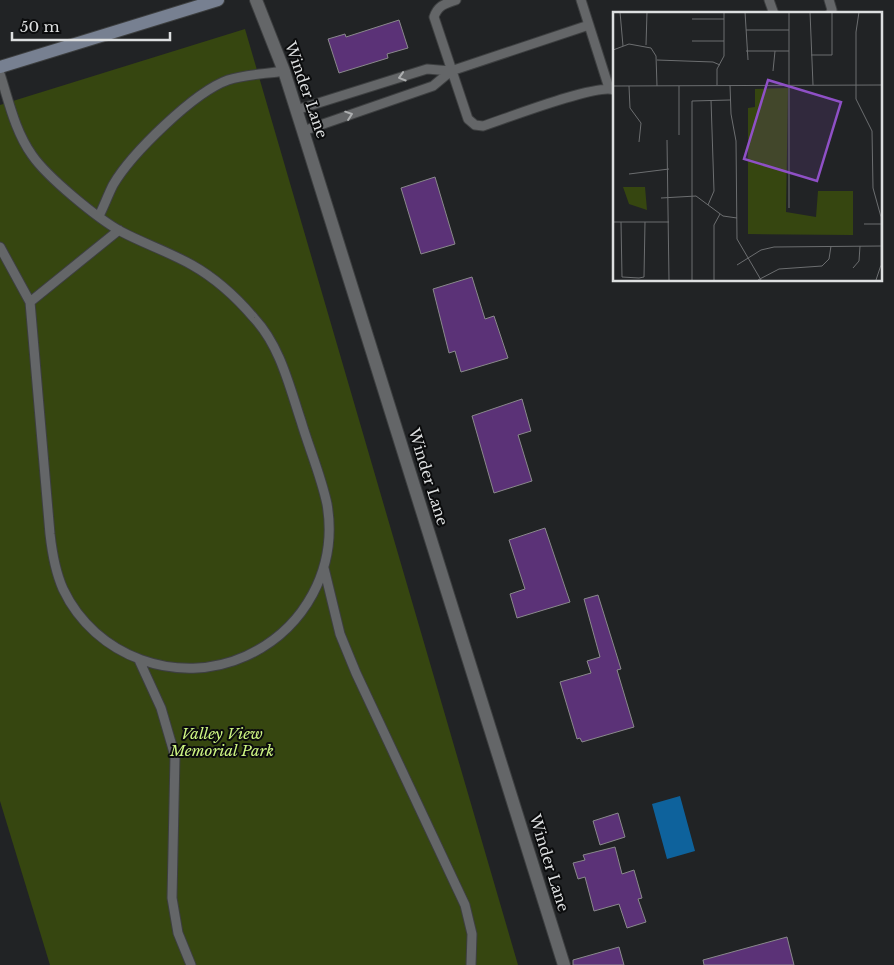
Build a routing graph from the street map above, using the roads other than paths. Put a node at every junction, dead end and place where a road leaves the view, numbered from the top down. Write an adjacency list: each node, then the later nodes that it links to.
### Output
1 (218, 0): 10 (main road)
2 (256, 0): 11 (street, Winder Lane)
3 (456, 0): 12 (lane)
4 (581, 0): 9 (lane)
5 (769, 0): 7 (lane)
6 (829, 0): 8 (lane)
7 (773, 12)
8 (831, 12)
9 (589, 25): 12 (lane); 14 (lane)
10 (0, 67)
11 (284, 71): 15 (street, Winder Lane); 17 (lane)
12 (451, 71): 14 (lane); 15 (lane, one-way to 15); 16 (lane, one-way to 12)
13 (0, 74): 17 (lane)
14 (612, 89)
15 (296, 110): 16 (street, Winder Lane)
16 (303, 131): 25 (street, Winder Lane)
17 (99, 216): 18 (lane)
18 (119, 230): 20 (lane); 21 (lane)
19 (0, 247): 20 (lane)
20 (30, 302): 22 (lane)
21 (324, 568): 22 (lane); 24 (lane)
22 (139, 660): 23 (lane)
23 (191, 965)
24 (471, 965)
25 (564, 965)

